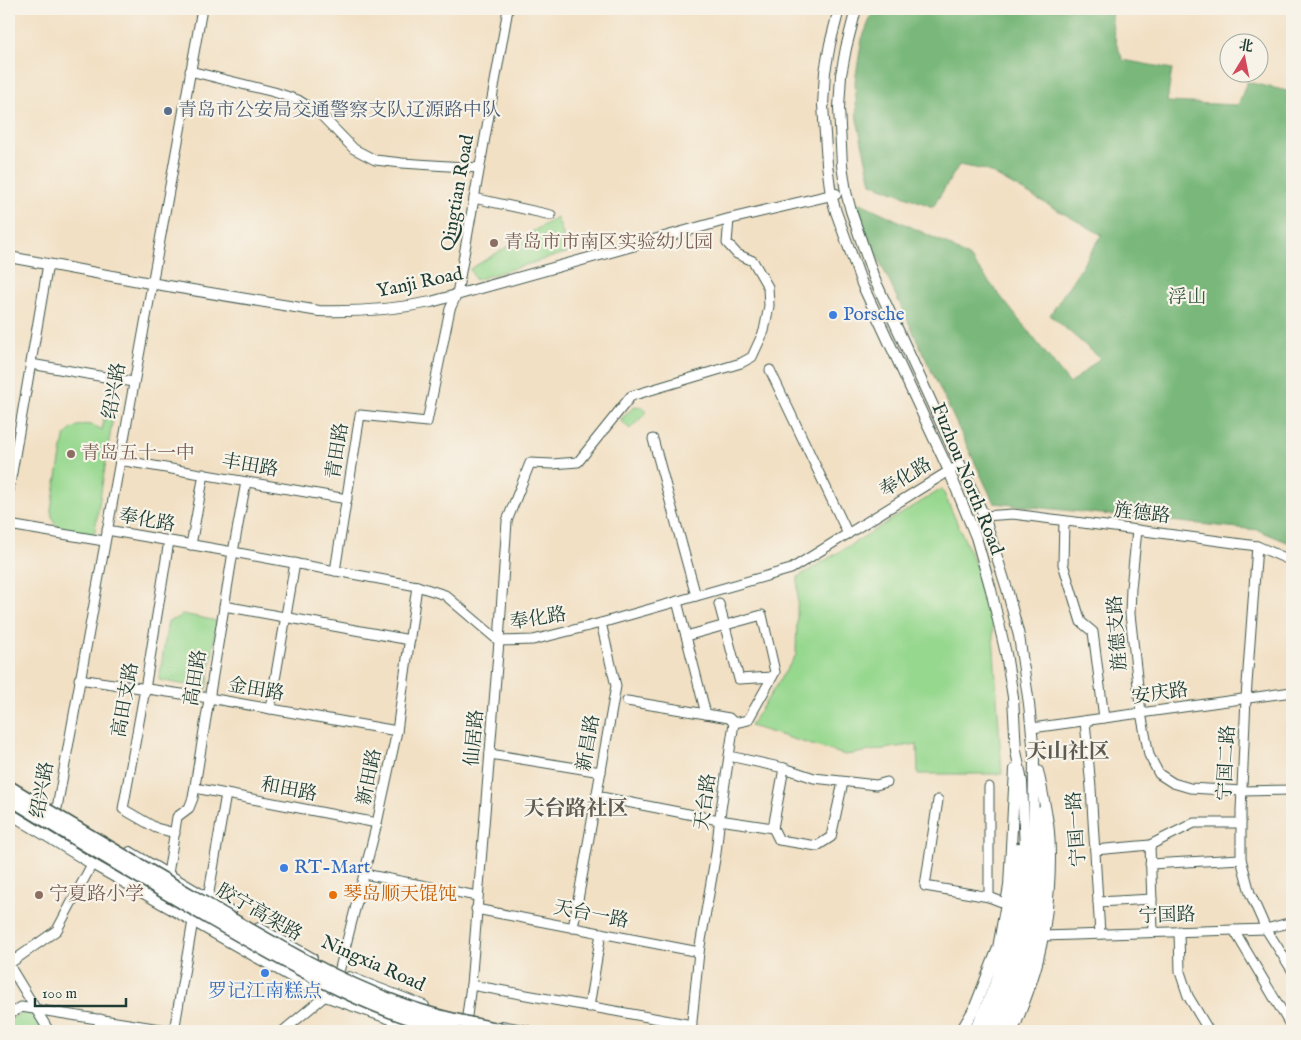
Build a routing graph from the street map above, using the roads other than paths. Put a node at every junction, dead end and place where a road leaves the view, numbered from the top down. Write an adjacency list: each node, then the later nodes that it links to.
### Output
1 (202, 9): 5 (street, 绍兴路)
2 (508, 9): 6 (street, Qingtian Road)
3 (840, 9): 8 (main road, Fuzhou North Road)
4 (856, 9): 7 (main road, Fuzhou North Road)
5 (190, 71): 6 (street); 14 (street, 绍兴路)
6 (479, 168): 9 (street, Qingtian Road)
7 (846, 192): 8 (main road, Yanji Road); 23 (main road, Fuzhou North Road)
8 (831, 194): 11 (main road, Yanji Road); 24 (main road, Fuzhou North Road)
9 (474, 198): 10 (street); 15 (street, Qingtian Road)
10 (551, 215)
11 (729, 219): 15 (main road, Yanji Road); 53 (street, 仙居路)
12 (9, 257): 13 (main road, Yanji Road)
13 (48, 264): 14 (main road, Yanji Road); 16 (street)
14 (150, 283): 15 (main road, Yanji Road); 18 (street, 绍兴路)
15 (457, 294): 28 (street, 青田路)
16 (31, 364): 18 (street); 20 (street)
17 (770, 370): 34 (street)
18 (133, 382): 22 (street, 绍兴路)
19 (9, 433): 20 (street)
20 (19, 435): 27 (street)
21 (653, 439): 44 (street)
22 (119, 460): 25 (street, 丰田路); 32 (street, 绍兴路)
23 (961, 465): 24 (street, 奉化路); 29 (main road, Fuzhou North Road)
24 (949, 471): 34 (street, 奉化路); 69 (main road, Fuzhou North Road)
25 (204, 474): 26 (street, 丰田路); 37 (street)
26 (246, 482): 28 (street, 丰田路); 39 (street, 高田路)
27 (9, 490)
28 (347, 498): 42 (street, 青田路)
29 (984, 516): 30 (street, 旌德路); 67 (main road, Fuzhou North Road)
30 (1064, 521): 33 (street, 旌德路); 64 (street)
31 (9, 525): 36 (street)
32 (106, 530): 35 (street, 奉化路); 36 (street, 绍兴路)
33 (1137, 530): 38 (street, 旌德路); 62 (street, 旌德支路)
34 (848, 534): 44 (street, 奉化路)
35 (169, 541): 37 (street, 奉化路); 56 (street, 高田支路)
36 (104, 542): 55 (street, 绍兴路)
37 (191, 545): 39 (street, 奉化路)
38 (1257, 546): 40 (street, 旌德路); 59 (street, 宁国二路)
39 (233, 552): 41 (street, 奉化路); 47 (street, 高田路)
40 (1292, 561)
41 (295, 563): 42 (street, 奉化路); 48 (street)
42 (335, 571): 43 (street, 奉化路)
43 (417, 586): 52 (street, 新田路); 53 (street, 奉化路)
44 (696, 596): 45 (street, 奉化路)
45 (677, 601): 49 (street, 奉化路); 51 (street)
46 (719, 604): 50 (street)
47 (224, 606): 48 (street); 58 (street, 高田路)
48 (286, 618): 52 (street); 61 (street)
49 (600, 623): 53 (street, 奉化路); 74 (street, 新昌路)
50 (724, 626): 51 (street); 54 (street); 54 (street)
51 (686, 636): 63 (street)
52 (410, 640): 68 (street, 新田路)
53 (499, 641): 70 (street, 仙居路)
54 (772, 677): 66 (street)
55 (79, 679): 56 (street, 金田路); 89 (street, 绍兴路)
56 (145, 689): 58 (street, 金田路); 95 (street, 高田支路)
57 (1292, 692): 59 (street, 安庆路)
58 (209, 698): 61 (street, 金田路); 81 (street, 高田路)
59 (1246, 698): 62 (street, 安庆路); 84 (street, 宁国二路)
60 (628, 701): 63 (street)
61 (270, 709): 68 (street, 金田路)
62 (1141, 713): 64 (street, 安庆路); 84 (street, 旌德支路)
63 (706, 714): 66 (street)
64 (1104, 718): 65 (street, 安庆路)
65 (1085, 721): 67 (street, 安庆路); 100 (street, 宁国一路)
66 (734, 723): 72 (street, 天台路)
67 (1032, 728): 71 (main road, Fuzhou North Road)
68 (397, 731): 92 (street, 新田路)
69 (1016, 751): 75 (main road); 148 (main road, Fuzhou North Road)
70 (490, 754): 74 (street); 106 (street, 仙居路)
71 (1034, 754): 79 (main road); 148 (main road, Fuzhou North Road)
72 (729, 756): 73 (street); 91 (street, 天台路)
73 (784, 768): 77 (street); 94 (street)
74 (600, 772): 86 (street, 新昌路)
75 (1015, 779): 99 (main road); 111 (main road)
76 (9, 781): 89 (main road, Ningxia Road)
77 (843, 782): 78 (street); 94 (street)
78 (887, 782)
79 (1040, 782): 98 (main road); 122 (main road)
80 (9, 787): 144 (highway, 胶宁高架路, bridge)
81 (195, 788): 85 (street, 和田路); 95 (street, 高田路)
82 (989, 788): 107 (street)
83 (1292, 790): 84 (street, 旌德支路)
84 (1242, 791): 93 (street, 宁国二路)
85 (226, 794): 92 (street, 和田路); 108 (street)
86 (596, 796): 91 (street); 115 (street, 新昌路)
87 (9, 798): 142 (highway, 胶宁高架路, bridge)
88 (938, 800): 107 (street)
89 (56, 810): 96 (street, 绍兴路); 104 (main road, Ningxia Road)
90 (9, 813): 96 (main road)
91 (720, 820): 94 (street); 123 (street, 天台路)
92 (377, 823): 105 (street, 新田路)
93 (1241, 823): 97 (street); 101 (street, 宁国二路)
94 (773, 828)
95 (175, 833): 104 (street, 高田路)
96 (51, 839): 102 (main road)
97 (1150, 845): 100 (street); 103 (street)
98 (1042, 848): 149 (highway)
99 (1018, 849): 148 (highway)
100 (1095, 850): 110 (street, 宁国一路)
101 (1241, 859): 103 (street); 116 (street, 宁国二路)
102 (92, 864): 113 (main road); 124 (street)
103 (1150, 864): 109 (street)
104 (168, 874): 108 (main road, Ningxia Road)
105 (364, 874): 106 (street); 126 (street, 新田路)
106 (477, 896): 112 (street, 仙居路)
107 (989, 897): 111 (street)
108 (208, 898): 113 (street); 126 (main road, Ningxia Road)
109 (1152, 899): 110 (street); 119 (street)
110 (1098, 902): 121 (street, 宁国一路)
111 (1007, 904): 132 (main road)
112 (476, 909): 115 (street, 天台一路); 127 (street, 仙居路)
113 (193, 921): 128 (main road); 139 (street)
114 (1292, 922): 116 (street, 宁国路)
115 (573, 928): 120 (street, 天台一路)
116 (1266, 929): 117 (street, 宁国路); 125 (street, 宁国二路)
117 (1234, 930): 118 (street, 宁国路); 136 (street)
118 (1179, 931): 119 (street, 宁国路); 151 (street)
119 (1153, 932): 121 (street, 宁国路)
120 (601, 933): 123 (street, 天台一路); 129 (street)
121 (1100, 934): 122 (street, 宁国路)
122 (1042, 936): 150 (main road)
123 (699, 952): 135 (street, 天台路)
124 (9, 964): 130 (street)
125 (1292, 970)
126 (338, 972): 128 (street, 新田路); 134 (main road, Ningxia Road)
127 (471, 985): 129 (street); 134 (street, 仙居路)
128 (325, 996): 140 (street); 141 (main road)
129 (588, 1007): 135 (street)
130 (36, 1009): 131 (street); 133 (street); 137 (street)
131 (9, 1014)
132 (970, 1015): 146 (main road); 147 (main road)
133 (100, 1019): 138 (street); 139 (street)
134 (466, 1019): 143 (street, 仙居路); 145 (main road, Ningxia Road)
135 (692, 1028)
136 (1292, 1028)
137 (49, 1031)
138 (98, 1031)
139 (174, 1031)
140 (283, 1031)
141 (425, 1031)
142 (455, 1031)
143 (465, 1031)
144 (508, 1031)
145 (527, 1031)
146 (961, 1031)
147 (968, 1031)
148 (984, 1031)
149 (1005, 1031)
150 (1013, 1031)
151 (1209, 1031)

